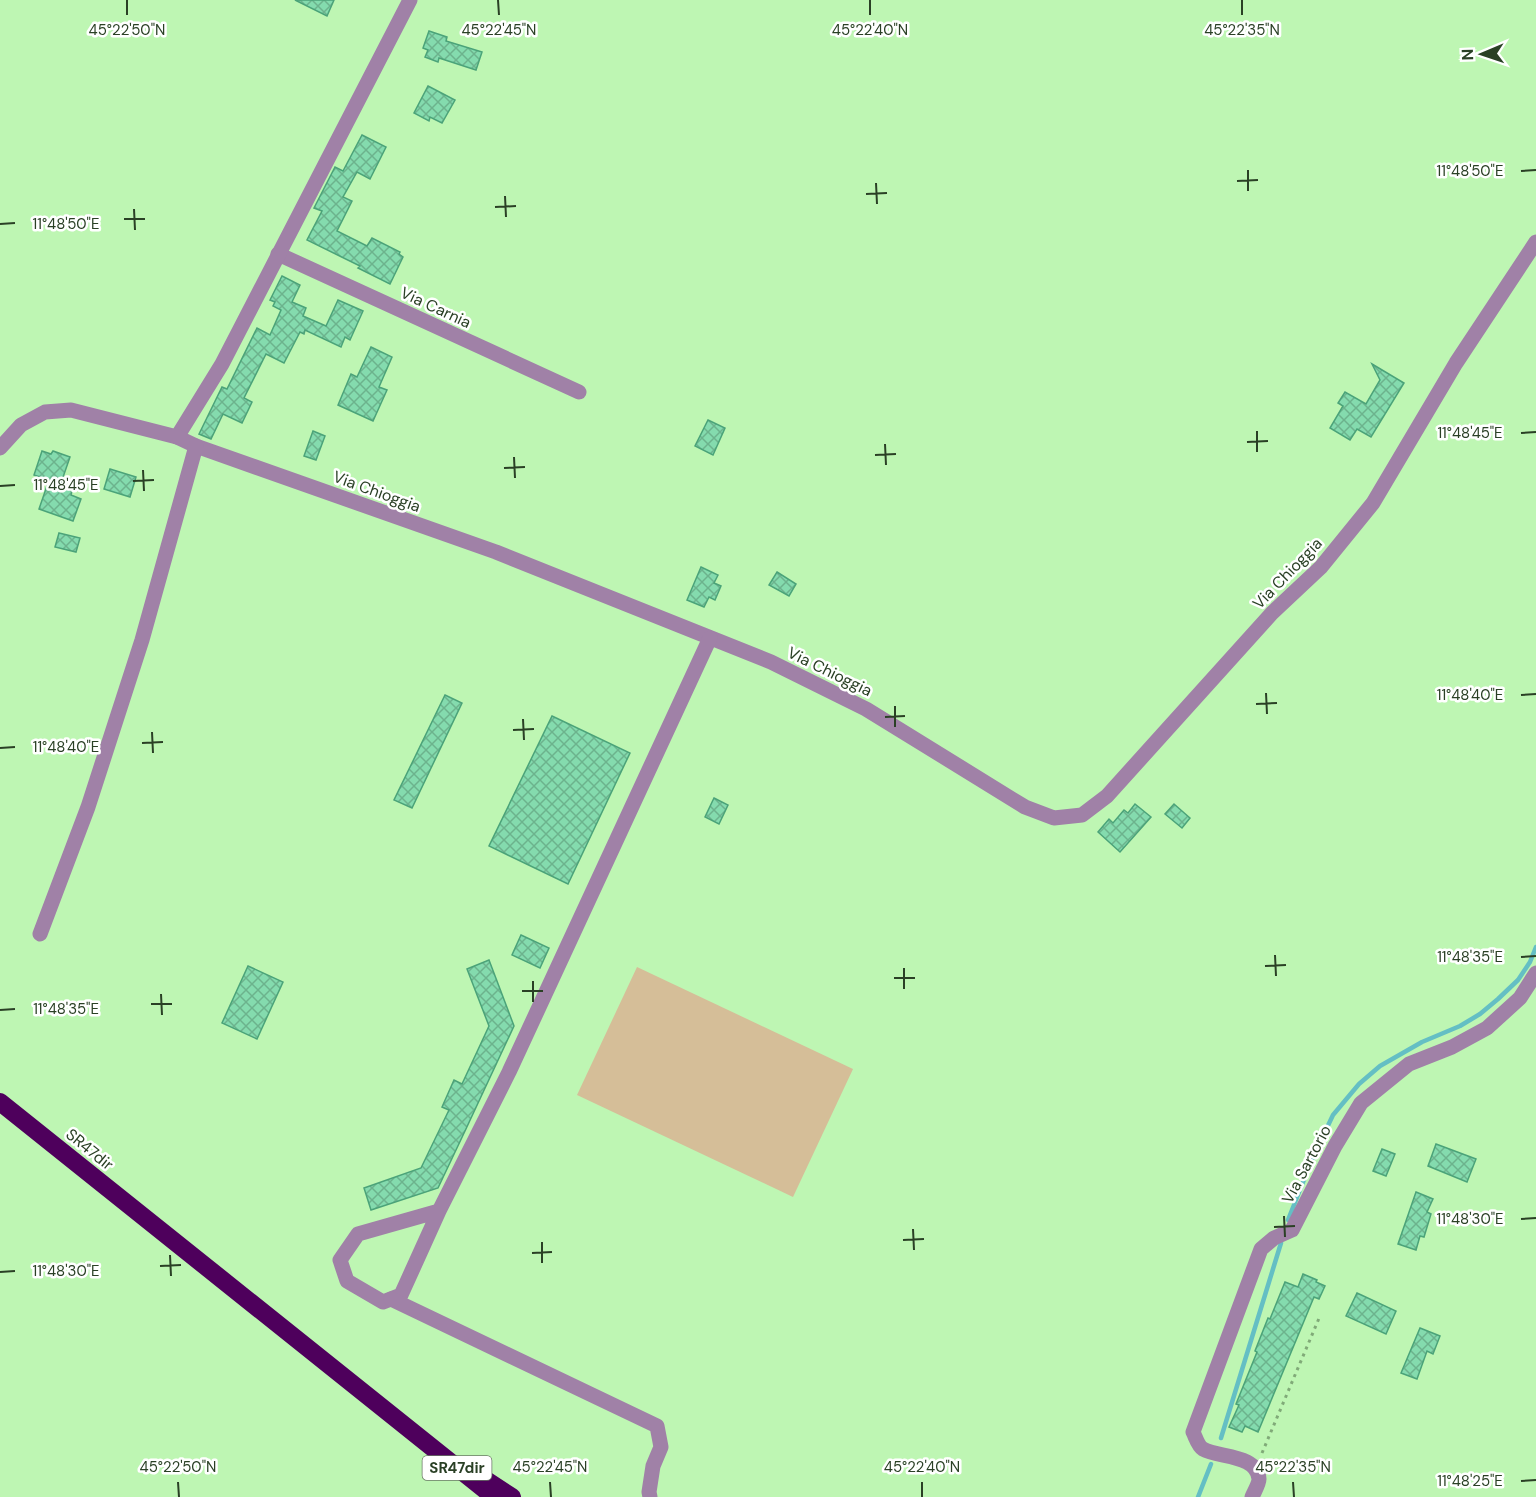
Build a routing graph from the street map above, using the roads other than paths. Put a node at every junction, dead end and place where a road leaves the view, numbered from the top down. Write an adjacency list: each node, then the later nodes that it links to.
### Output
1 (410, 0): 3 (street)
2 (1536, 242): 8 (street, Via Chioggia)
3 (278, 254): 4 (street, Via Carnia); 5 (street)
4 (579, 392)
5 (177, 437): 6 (street, Via Chioggia); 7 (street, Via Chioggia)
6 (196, 446): 8 (street, Via Chioggia); 9 (street)
7 (0, 448)
8 (710, 638): 12 (street)
9 (40, 934)
10 (1536, 973): 19 (street, Via Sartorio)
11 (0, 1102): 14 (highway, SR47dir / SR47dir)
12 (439, 1211): 13 (street); 13 (street)
13 (391, 1299): 18 (street)
14 (420, 1439): 15 (highway); 16 (highway, SR47dir / SR47dir); 17 (highway)
15 (477, 1497)
16 (494, 1497)
17 (512, 1497)
18 (650, 1497)
19 (1252, 1497)

